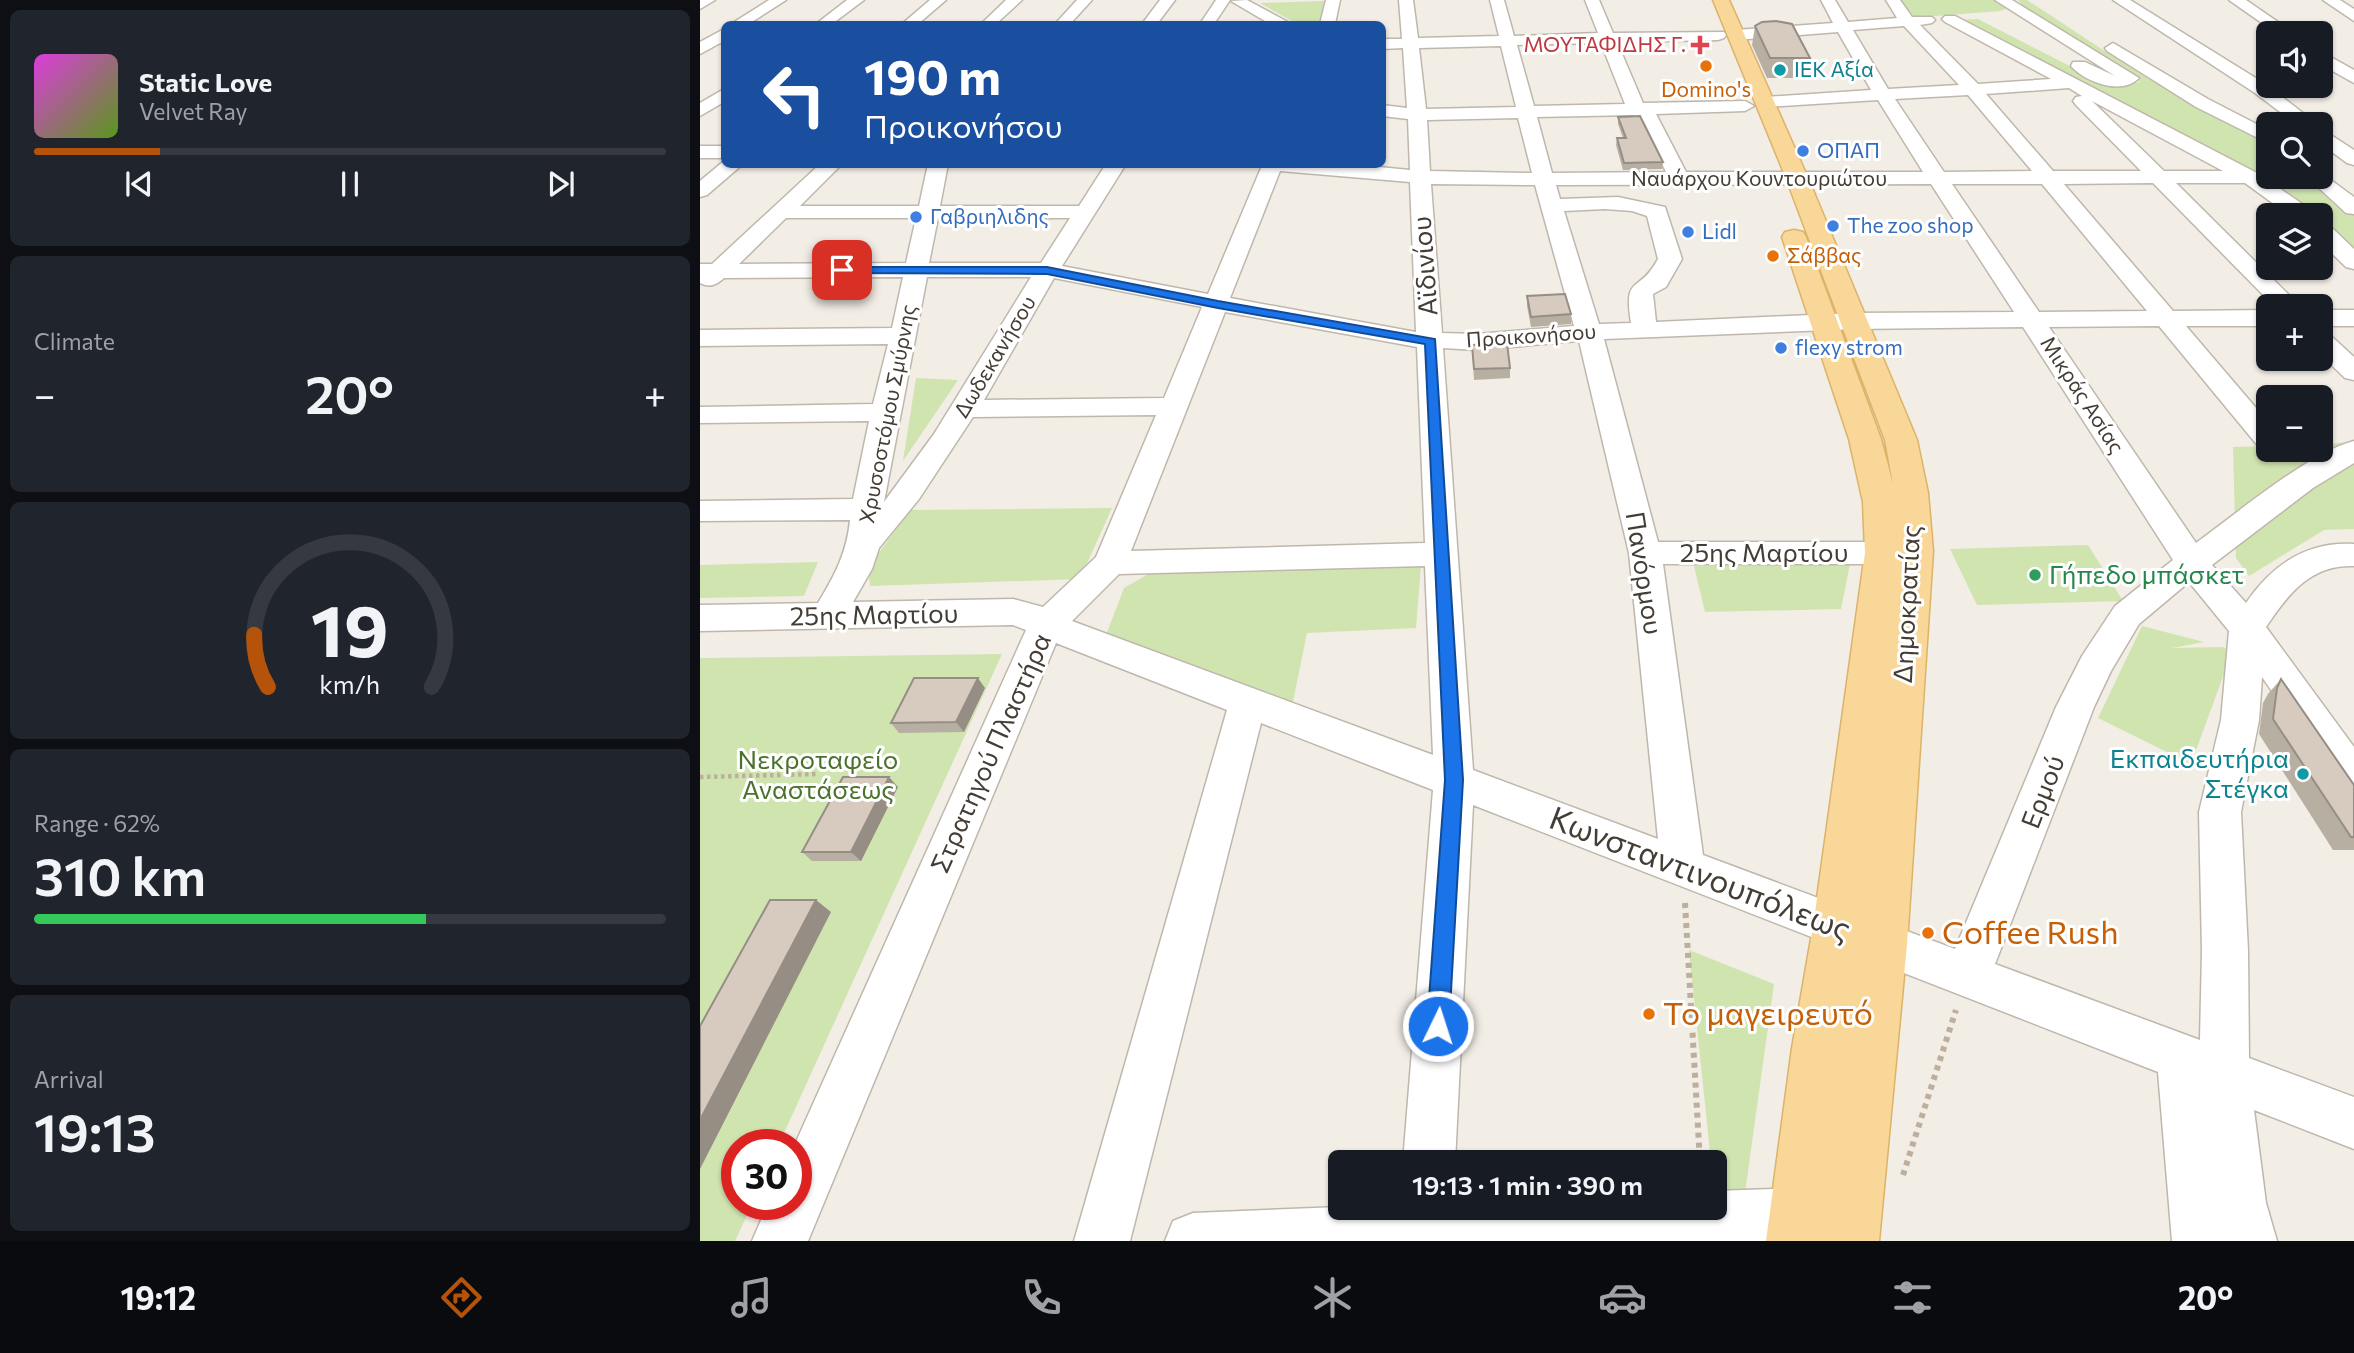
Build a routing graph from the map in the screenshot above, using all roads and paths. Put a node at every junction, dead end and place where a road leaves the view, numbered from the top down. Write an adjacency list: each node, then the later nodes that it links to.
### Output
1 (708, 0): 22 (street)
2 (779, 0): 29 (street)
3 (857, 0): 30 (street)
4 (939, 0): 31 (street)
5 (1015, 0): 32 (street)
6 (1085, 0): 33 (street)
7 (1168, 0): 34 (street)
8 (1266, 0): 21 (street)
9 (1333, 0): 37 (street)
10 (1406, 0): 45 (street, Αϊδινίου)
11 (1497, 0): 44 (street, Πανόρμου)
12 (1591, 0): 43 (street)
13 (1704, 0): 41 (main road, Δημοκρατίας)
14 (1721, 0): 41 (main road, Δημοκρατίας)
15 (1828, 0): 40 (street, Μικράς Ασίας)
16 (1893, 0): 39 (street)
17 (2120, 0): 27 (street)
18 (2155, 0): 27 (street)
19 (2236, 0): 38 (street)
20 (2330, 0): 25 (street)
21 (1228, 1): 35 (street); 36 (street)
22 (700, 5)
23 (2000, 7): 48 (street)
24 (2047, 7): 47 (street)
25 (2354, 16)
26 (1975, 17): 28 (street)
27 (2152, 18): 47 (street); 51 (street)
28 (1950, 19): 39 (street); 52 (street)
29 (744, 21)
30 (827, 21)
31 (913, 21)
32 (991, 21)
33 (1065, 21)
34 (1151, 21)
35 (1210, 21)
36 (1274, 21)
37 (1329, 21)
38 (2266, 21)
39 (1908, 22): 40 (street); 53 (street)
40 (1844, 27): 41 (street); 54 (street, Μικράς Ασίας)
41 (1727, 35): 43 (street); 59 (main road, Δημοκρατίας)
42 (721, 36): 46 (street)
43 (1609, 38): 44 (street); 58 (street)
44 (1508, 41): 45 (street); 62 (street, Πανόρμου)
45 (1396, 44): 64 (street, Αϊδινίου)
46 (700, 49)
47 (2140, 51): 65 (street)
48 (2070, 61)
49 (2333, 64): 50 (street)
50 (2354, 78)
51 (2256, 79)
52 (2068, 83): 53 (street); 80 (street); 84 (street)
53 (1973, 89): 54 (street); 83 (street)
54 (1882, 95): 59 (street); 82 (street, Μικράς Ασίας)
55 (721, 96): 60 (street)
56 (2256, 98): 65 (street)
57 (2280, 98): 63 (street)
58 (1636, 108): 59 (street); 62 (street); 86 (street)
59 (1753, 109): 81 (main road, Δημοκρατίας)
60 (700, 111)
61 (1386, 111): 64 (street)
62 (1525, 112): 64 (street); 87 (street, Πανόρμου)
63 (2295, 112)
64 (1418, 116): 85 (street, Αϊδινίου)
65 (2246, 125): 66 (street)
66 (2256, 130)
67 (2333, 144): 71 (street)
68 (700, 152): 69 (street)
69 (721, 152)
70 (1764, 154): 81 (main road, Δημοκρατίας)
71 (2354, 159)
72 (728, 168): 89 (street)
73 (828, 168): 93 (street)
74 (937, 168): 95 (street, Χρυσοστόμου Σμύρνης)
75 (1113, 168): 94 (street, Δωδεκανήσου)
76 (1270, 168): 103 (street, Στρατηγού Πλαστήρα)
77 (1303, 168): 85 (street, Ναυάρχου Κουντουριώτου)
78 (2333, 176): 79 (street)
79 (2354, 176)
80 (2250, 177): 84 (street, Ναυάρχου Κουντουριώτου); 90 (street)
81 (1785, 178): 82 (street, Ναυάρχου Κουντουριώτου); 86 (street, Ναυάρχου Κουντουριώτου); 109 (main road, Δημοκρατίας)
82 (1938, 178): 83 (street, Ναυάρχου Κουντουριώτου); 108 (street, Μικράς Ασίας)
83 (2047, 178): 84 (street, Ναυάρχου Κουντουριώτου); 107 (street)
84 (2159, 178): 102 (street)
85 (1420, 179): 87 (street, Ναυάρχου Κουντουριώτου); 114 (street, Αϊδινίου)
86 (1679, 179): 87 (street, Ναυάρχου Κουντουριώτου)
87 (1544, 180): 91 (street, Πανόρμου)
88 (2333, 189): 92 (street)
89 (700, 191)
90 (2286, 203)
91 (1551, 206): 110 (street); 111 (street, Πανόρμου)
92 (2354, 208)
93 (779, 212): 95 (street); 100 (street)
94 (1085, 212): 95 (street); 99 (street, Δωδεκανήσου)
95 (928, 213): 98 (street, Χρυσοστόμου Σμύρνης)
96 (2333, 242): 97 (street)
97 (2354, 262)
98 (916, 270): 99 (street, Προικονήσου); 100 (street, Προικονήσου); 112 (street, Χρυσοστόμου Σμύρνης)
99 (1047, 270): 103 (street, Προικονήσου); 118 (street, Δωδεκανήσου)
100 (709, 271): 101 (street)
101 (700, 287)
102 (2276, 294)
103 (1218, 304): 114 (street, Προικονήσου); 117 (street, Στρατηγού Πλαστήρα)
104 (2256, 318): 107 (street, Προικονήσου)
105 (2333, 318): 106 (street)
106 (2354, 318)
107 (2168, 319): 108 (street, Προικονήσου); 121 (street)
108 (2033, 320): 109 (street, Προικονήσου); 133 (street, Μικράς Ασίας)
109 (1839, 321): 110 (street, Προικονήσου); 129 (main road, Δημοκρατίας); 144 (main road, Δημοκρατίας)
110 (1645, 329): 111 (street, Προικονήσου)
111 (1588, 332): 114 (street, Προικονήσου); 128 (street, Πανόρμου)
112 (903, 336): 113 (street); 119 (street, Χρυσοστόμου Σμύρνης)
113 (700, 338)
114 (1430, 341): 130 (street, Αϊδινίου)
115 (2333, 352): 116 (street)
116 (2354, 372)
117 (1174, 406): 118 (street); 132 (street, Στρατηγού Πλαστήρα)
118 (965, 409): 127 (street, Δωδεκανήσου)
119 (885, 412): 120 (street); 125 (street, Χρυσοστόμου Σμύρνης)
120 (700, 415)
121 (2256, 425)
122 (2354, 450): 124 (street, Ερμού)
123 (2286, 462): 124 (street)
124 (2302, 481): 133 (street, Ερμού)
125 (867, 509): 126 (street); 127 (street, Χρυσοστόμου Σμύρνης)
126 (700, 511)
127 (864, 544): 134 (street, Χρυσοστόμου Σμύρνης)
128 (1645, 553): 129 (street, 25ης Μαρτίου); 143 (street, Πανόρμου)
129 (1883, 553): 144 (main road, Δημοκρατίας)
130 (1443, 554): 132 (street); 142 (street, Αϊδινίου)
131 (2351, 554): 137 (street)
132 (1111, 563): 136 (street, Στρατηγού Πλαστήρα)
133 (2192, 563): 137 (street, Μικράς Ασίας); 145 (street, Ερμού)
134 (829, 615): 135 (street, 25ης Μαρτίου); 136 (street, 25ης Μαρτίου)
135 (700, 618)
136 (1046, 625): 138 (street, Κωνσταντινουπόλεως); 150 (street, Στρατηγού Πλαστήρα)
137 (2247, 628): 141 (street, Μικράς Ασίας); 146 (street)
138 (1248, 702): 142 (street, Κωνσταντινουπόλεως); 156 (street)
139 (818, 774): 140 (path)
140 (700, 777)
141 (2354, 778)
142 (1454, 780): 143 (street, Κωνσταντινουπόλεως); 148 (street, Αϊδινίου)
143 (1683, 867): 144 (street, Κωνσταντινουπόλεως); 149 (path)
144 (1860, 935): 145 (street, Κωνσταντινουπόλεως); 154 (main road, Δημοκρατίας); 158 (main road, Δημοκρατίας)
145 (1967, 976): 146 (street, Κωνσταντινουπόλεως); 151 (path)
146 (2202, 1065): 147 (street, Κωνσταντινουπόλεως); 159 (street); 160 (street)
147 (2354, 1123)
148 (1430, 1150)
149 (1699, 1150)
150 (812, 1167)
151 (1899, 1188)
152 (789, 1220): 155 (street, Στρατηγού Πλαστήρα)
153 (1425, 1227): 154 (street); 157 (street)
154 (1798, 1228)
155 (780, 1241)
156 (1102, 1241)
157 (1193, 1241)
158 (1849, 1241)
159 (2200, 1241)
160 (2249, 1241)

